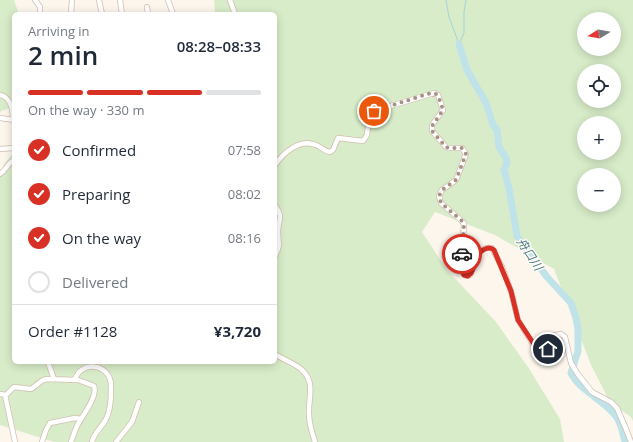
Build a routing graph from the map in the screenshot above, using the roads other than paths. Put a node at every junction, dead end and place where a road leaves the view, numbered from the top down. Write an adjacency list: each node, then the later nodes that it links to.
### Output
1 (35, 0): 8 (street)
2 (72, 0): 9 (street)
3 (99, 0): 10 (street)
4 (120, 0): 11 (street)
5 (168, 0): 13 (street)
6 (230, 0): 14 (street)
7 (147, 7): 12 (street)
8 (40, 12)
9 (71, 12)
10 (102, 12)
11 (122, 12)
12 (148, 12)
13 (172, 12)
14 (234, 12)
15 (0, 95): 16 (street)
16 (12, 110)
17 (0, 118): 18 (street)
18 (12, 120)
19 (12, 148): 20 (street)
20 (0, 149)
21 (12, 161): 23 (street)
22 (277, 163): 39 (street)
23 (0, 174)
24 (277, 208): 25 (street)
25 (277, 252)
26 (277, 355): 38 (street)
27 (49, 364): 28 (street)
28 (54, 379): 29 (street); 30 (street)
29 (75, 380): 32 (street); 36 (street)
30 (2, 395): 33 (street)
31 (139, 402): 37 (street)
32 (81, 419): 34 (street); 35 (street)
33 (15, 442)
34 (42, 442)
35 (71, 442)
36 (92, 442)
37 (116, 442)
38 (315, 442)
39 (631, 442)

